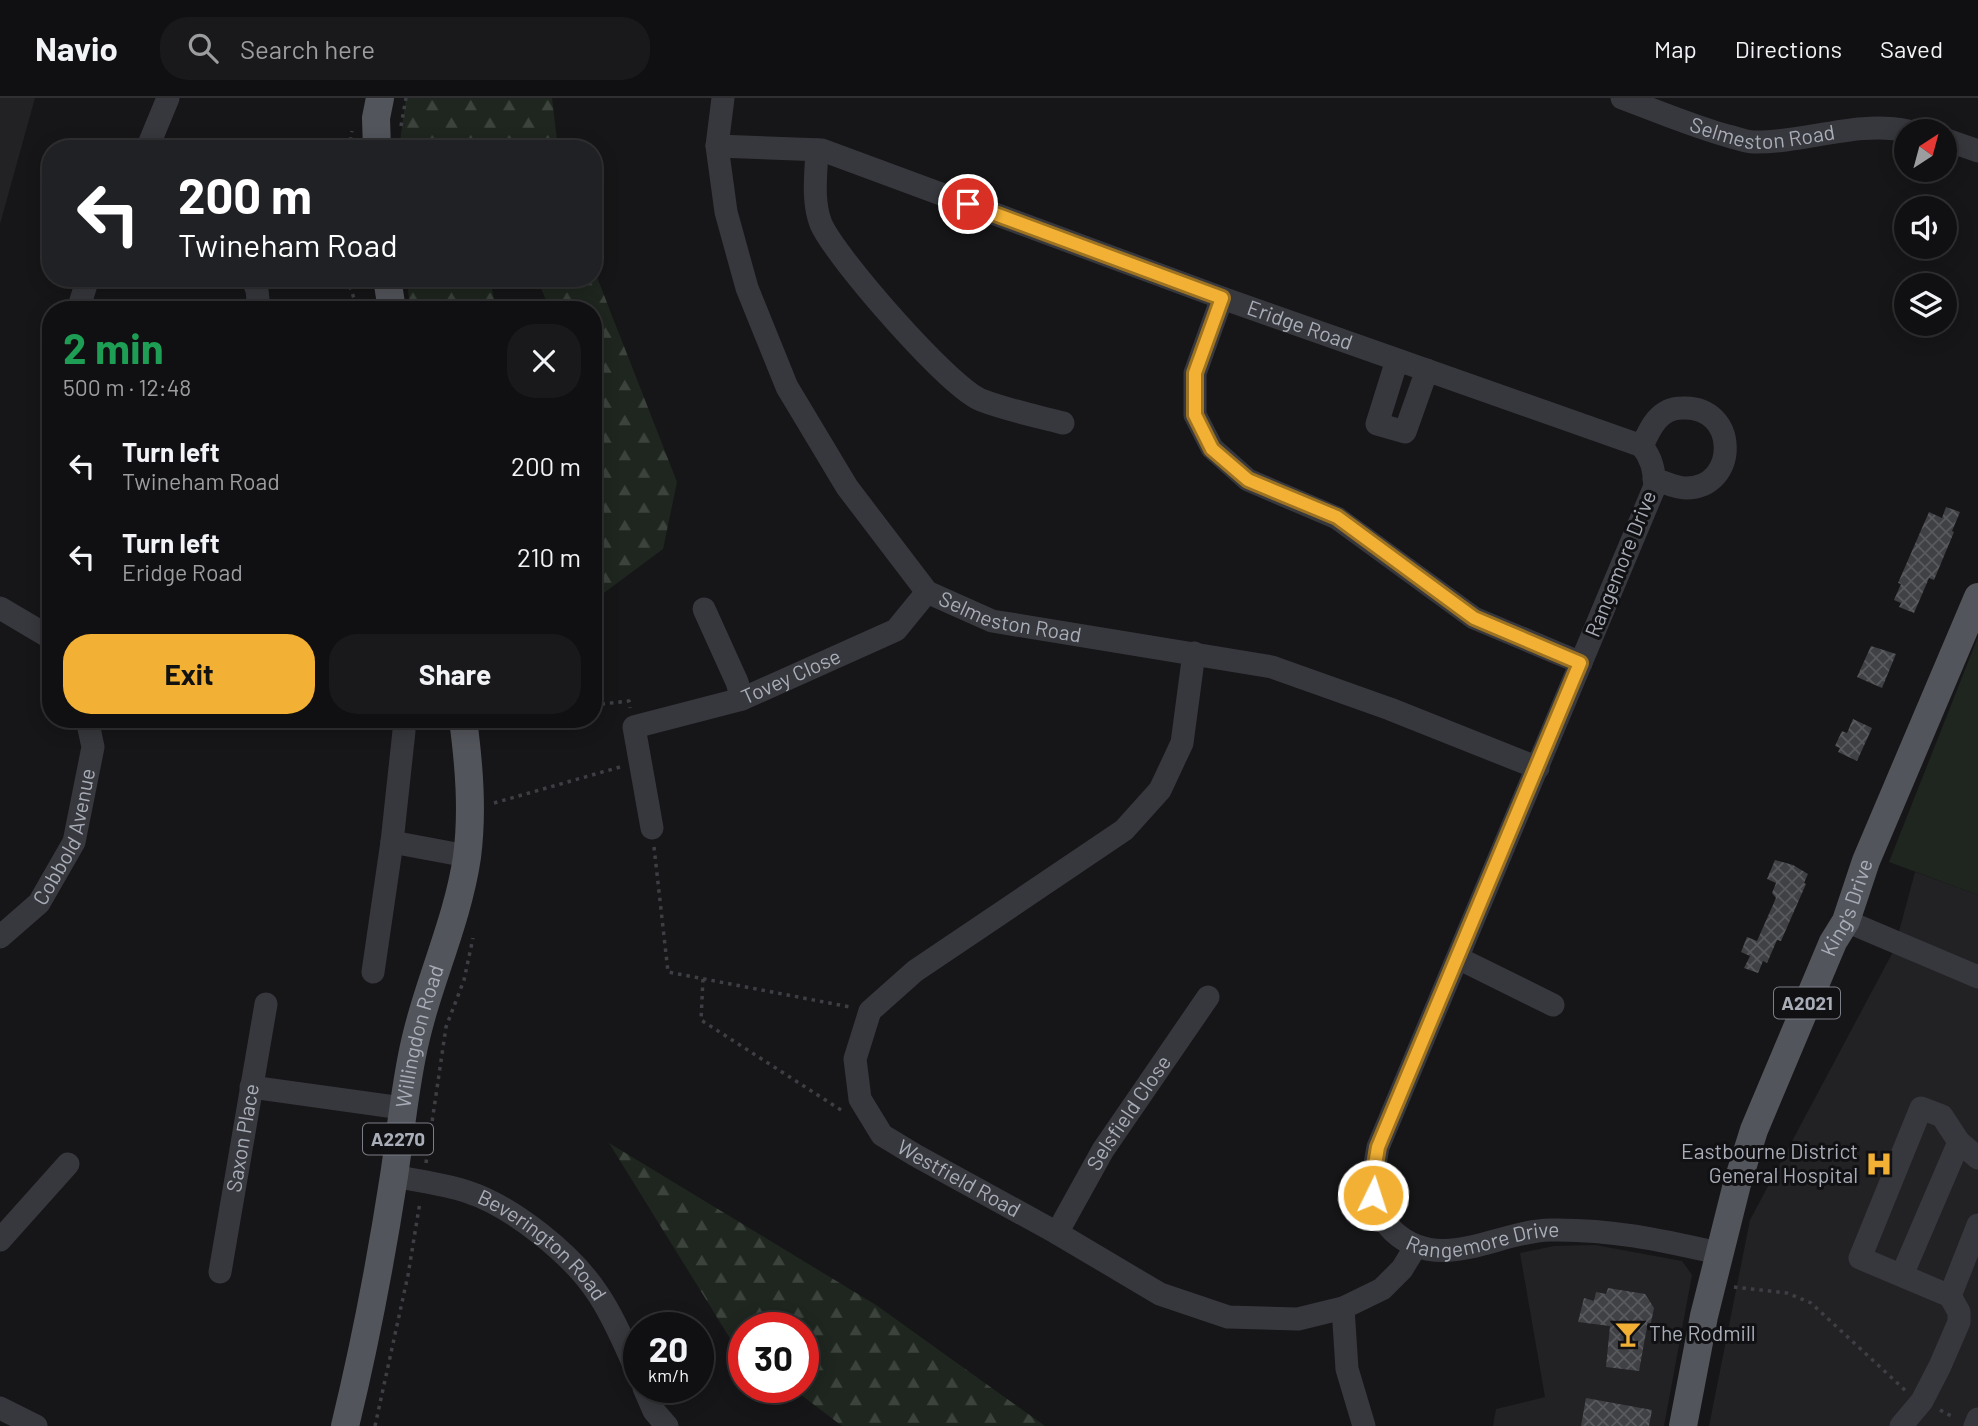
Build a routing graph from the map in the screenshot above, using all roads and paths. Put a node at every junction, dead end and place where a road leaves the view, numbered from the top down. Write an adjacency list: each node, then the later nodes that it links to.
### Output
1 (168, 98): 7 (street)
2 (380, 98): 8 (main road)
3 (406, 98): 9 (path)
4 (723, 98): 11 (street, Selmeston Road)
5 (1622, 98): 6 (street, Selmeston Road)
6 (1894, 128)
7 (151, 140)
8 (387, 140)
9 (388, 140)
10 (1957, 144): 13 (street)
11 (717, 146): 12 (street, Eridge Road); 20 (street, Selmeston Road)
12 (817, 150): 14 (street, Eridge Road); 17 (street)
13 (1978, 151)
14 (1222, 298): 15 (street, Eridge Road); 26 (street)
15 (1397, 360): 16 (street, Eridge Road); 16 (street)
16 (1426, 370): 18 (street, Eridge Road)
17 (1063, 423)
18 (1642, 446): 19 (street, Rangemore Drive); 19 (street, Rangemore Drive)
19 (1654, 479): 26 (street, Rangemore Drive)
20 (926, 592): 25 (street, Selmeston Road); 27 (street, Tovey Close)
21 (1978, 597): 39 (main road, King's Drive / A2021)
22 (0, 608): 24 (street)
23 (704, 608): 27 (street)
24 (42, 633)
25 (1194, 653): 34 (street, Selmeston Road); 49 (street)
26 (1580, 663): 34 (street, Rangemore Drive)
27 (742, 699): 29 (street, Tovey Close)
28 (602, 704): 29 (path)
29 (634, 727): 33 (street)
30 (89, 728): 41 (street, Cobbold Avenue)
31 (464, 728): 38 (main road, Willingdon Road / A2270)
32 (404, 731): 37 (street)
33 (640, 761): 35 (path); 36 (street)
34 (1538, 768): 42 (street, Rangemore Drive)
35 (493, 815)
36 (652, 828): 45 (path)
37 (392, 842): 38 (street); 43 (street)
38 (467, 856): 51 (main road, Willingdon Road / A2270)
39 (1846, 921): 44 (street); 62 (main road, King's Drive / A2021)
40 (476, 926): 57 (path)
41 (0, 937)
42 (1458, 958): 48 (street); 61 (street, Rangemore Drive)
43 (373, 972)
44 (1978, 977)
45 (703, 979): 49 (path); 52 (path)
46 (1208, 997): 59 (street, Selsfield Close)
47 (266, 1004): 50 (street, Saxon Place)
48 (1553, 1005)
49 (870, 1011): 59 (street, Westfield Road)
50 (251, 1087): 51 (street); 63 (street, Saxon Place)
51 (402, 1108): 56 (main road, Willingdon Road / A2270)
52 (848, 1114)
53 (1959, 1142): 54 (street); 64 (street); 64 (street)
54 (1978, 1158)
55 (68, 1164): 60 (street)
56 (394, 1176): 57 (street, Beverington Road); 74 (main road, Willingdon Road / A2270)
57 (424, 1182): 68 (street, Beverington Road); 75 (path)
58 (1978, 1225): 66 (street)
59 (1057, 1233): 67 (street, Westfield Road)
60 (0, 1240)
61 (1416, 1246): 62 (street, Rangemore Drive); 67 (street, Westfield Road)
62 (1718, 1253): 65 (main road, King's Drive / A2021)
63 (220, 1272)
64 (1902, 1275): 66 (street)
65 (1711, 1284): 69 (path); 78 (main road, King's Drive / A2021)
66 (1950, 1296): 69 (street)
67 (1343, 1308): 77 (street)
68 (623, 1341)
69 (1922, 1401): 72 (path); 79 (street)
70 (651, 1403): 76 (street)
71 (0, 1408): 73 (street)
72 (1970, 1422)
73 (36, 1426)
74 (345, 1426)
75 (375, 1426)
76 (667, 1426)
77 (1364, 1426)
78 (1683, 1426)
79 (1901, 1426)

